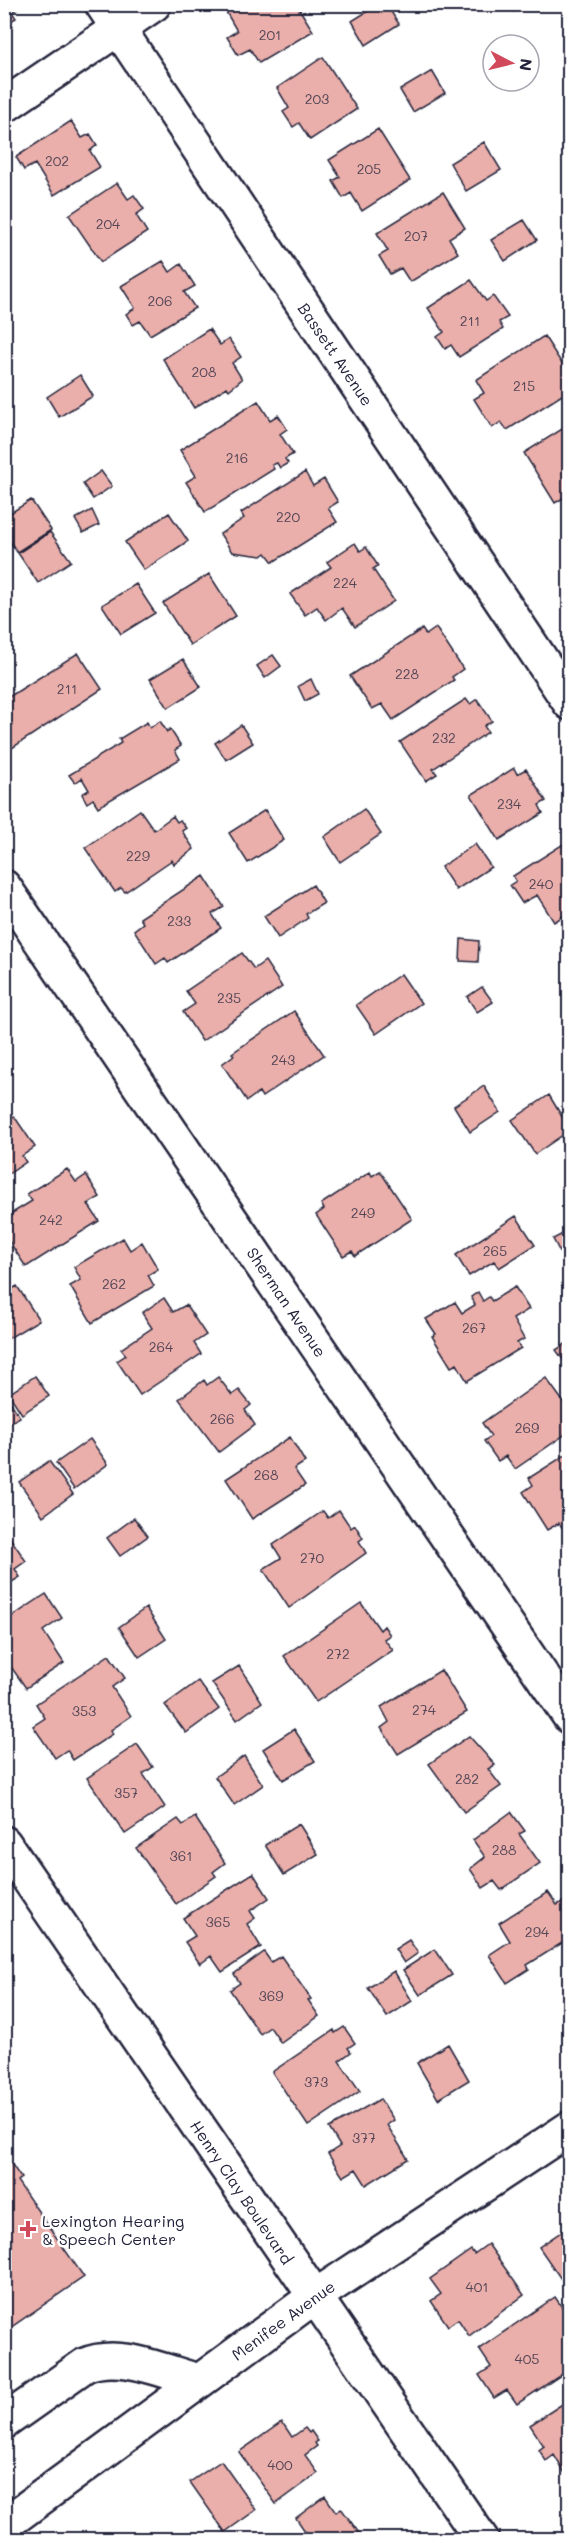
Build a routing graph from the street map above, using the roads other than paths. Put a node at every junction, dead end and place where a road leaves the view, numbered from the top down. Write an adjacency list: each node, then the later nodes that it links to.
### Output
1 (154, 4): 2 (street)
2 (110, 17): 3 (street); 4 (street, Bassett Avenue)
3 (4, 106)
4 (570, 703)
5 (4, 887): 6 (street, Sherman Avenue)
6 (570, 1717)
7 (4, 1843): 9 (street, Henry Clay Boulevard)
8 (570, 2128): 9 (street, Menifee Avenue)
9 (314, 2297): 10 (street, Menifee Avenue); 13 (street, Henry Clay Boulevard)
10 (199, 2381): 11 (street); 12 (street, Menifee Avenue)
11 (4, 2422)
12 (4, 2525)
13 (482, 2540)

